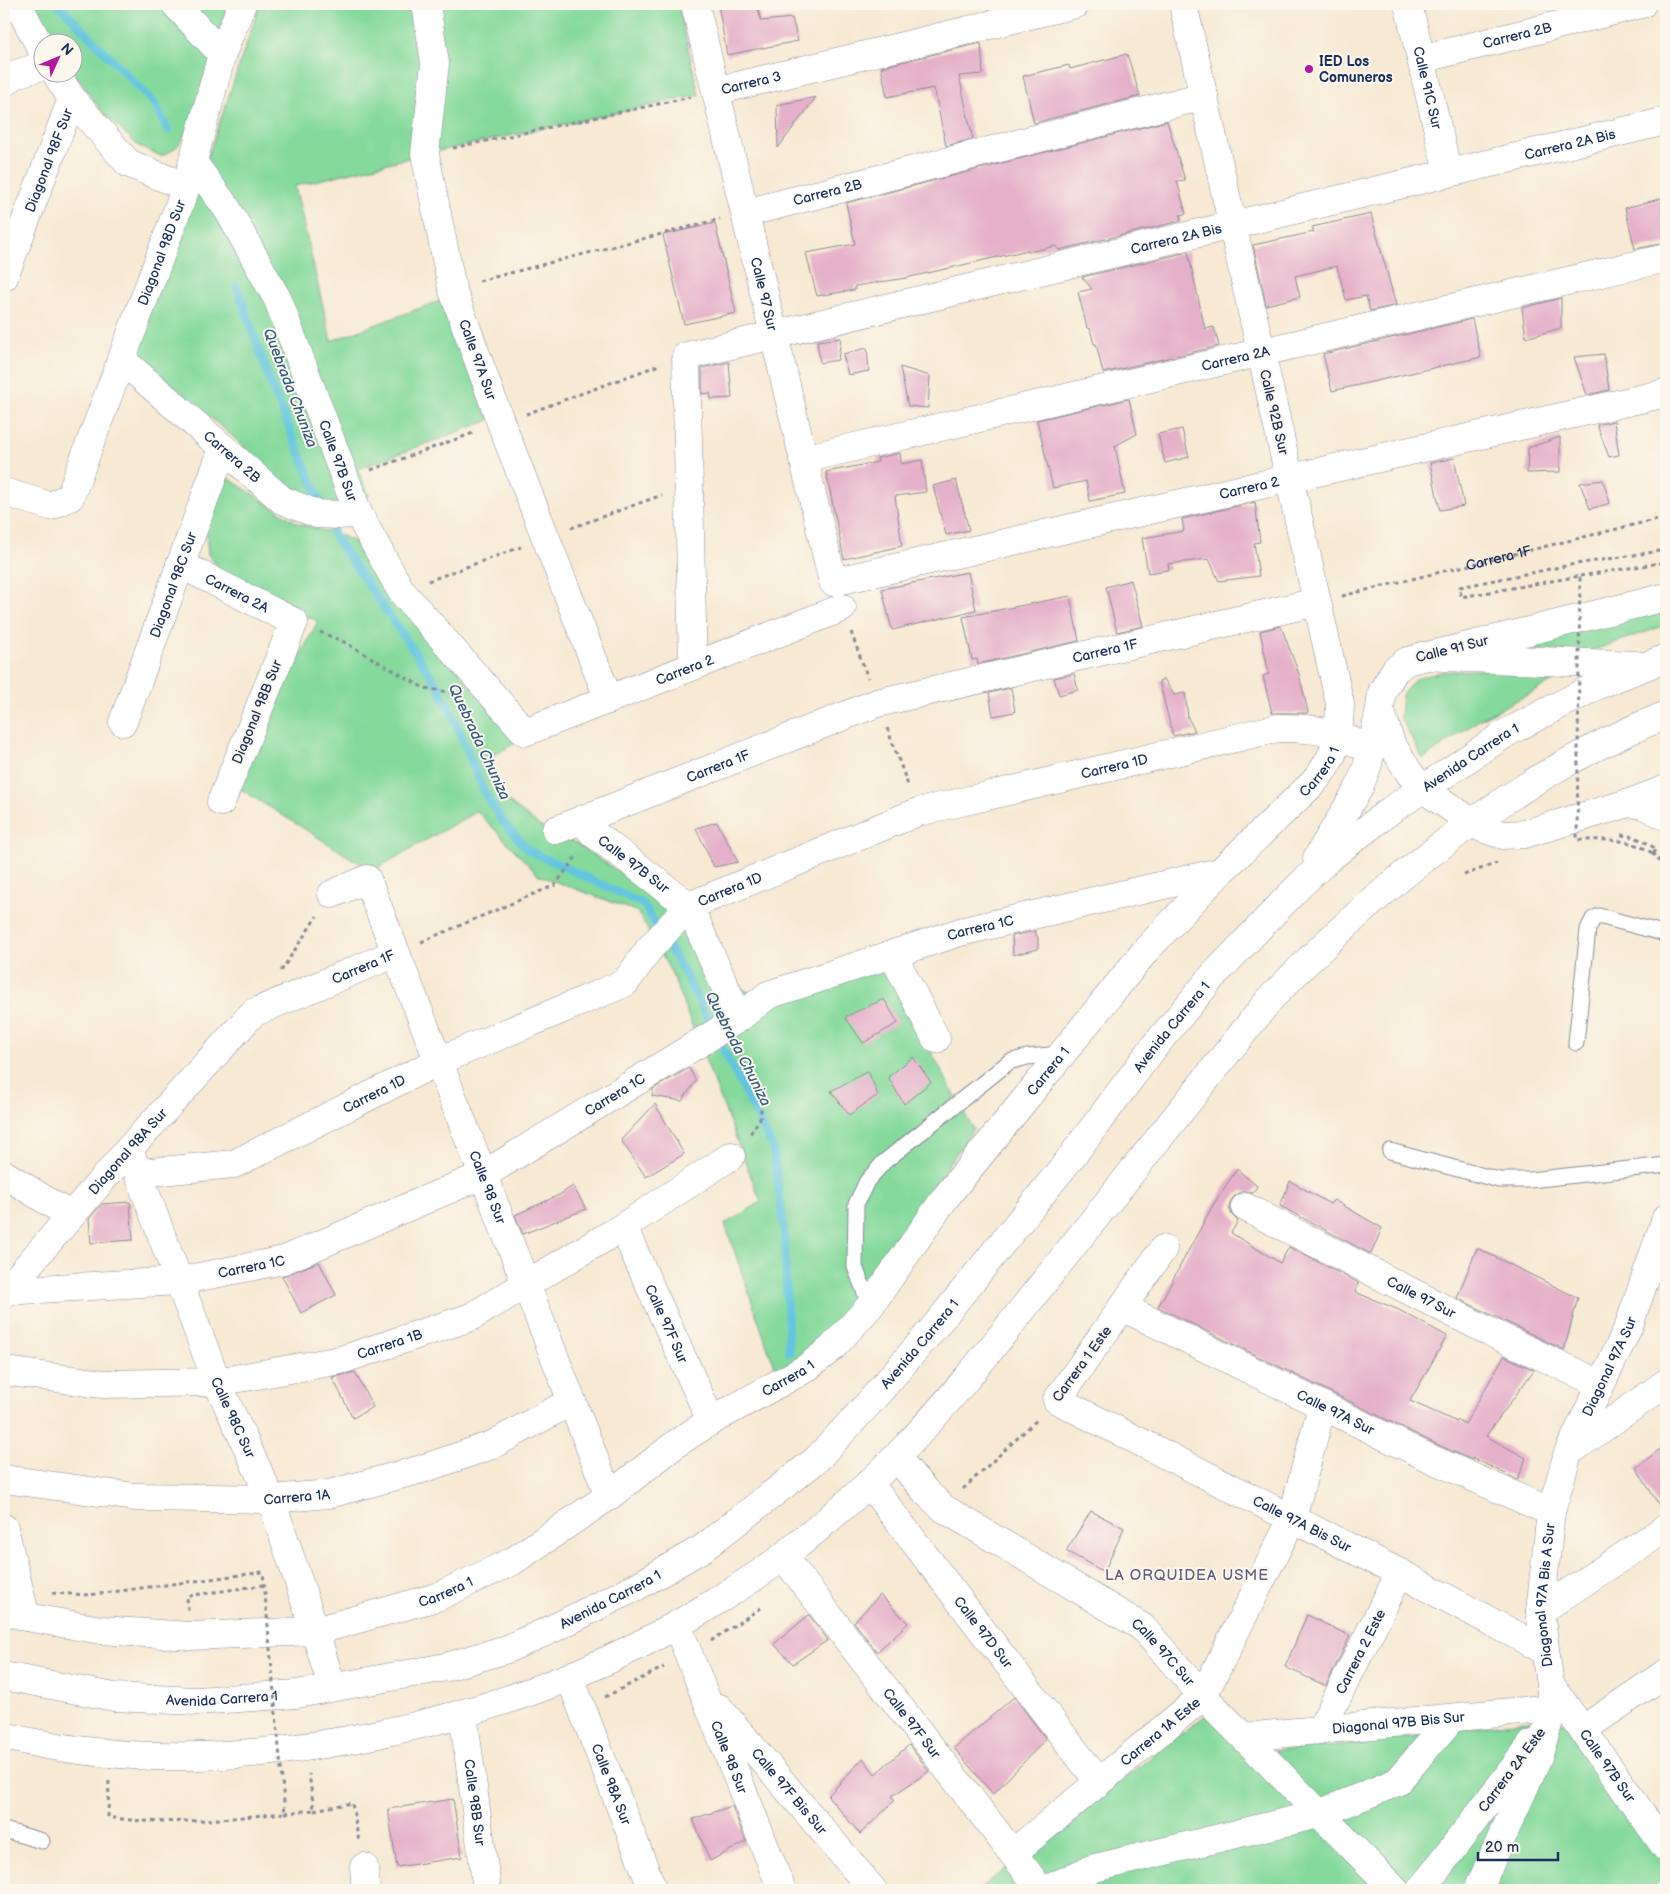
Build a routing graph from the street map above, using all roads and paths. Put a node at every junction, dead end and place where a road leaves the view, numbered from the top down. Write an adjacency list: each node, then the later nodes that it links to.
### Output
1 (14, 4): 11 (main road)
2 (175, 4): 12 (main road)
3 (242, 4): 12 (main road, Diagonal 98D Sur)
4 (426, 4): 21 (main road, Calle 97A Sur)
5 (695, 4): 17 (main road, Calle 97 Sur)
6 (1076, 4): 10 (main road, Carrera 3)
7 (1183, 4): 18 (main road, Calle 92B Sur)
8 (1408, 4): 13 (main road, Calle 91C Sur)
9 (1642, 4): 13 (main road, Carrera 2B)
10 (1007, 13): 17 (main road, Carrera 3)
11 (33, 32)
12 (222, 54): 23 (main road, Diagonal 98D Sur)
13 (1421, 59): 22 (main road, Calle 91C Sur)
14 (32, 69): 16 (main road)
15 (61, 82): 19 (main road)
16 (4, 83)
17 (716, 91): 21 (path, Carrera 3); 24 (main road, Calle 97 Sur)
18 (1204, 96): 24 (main road, Carrera 2B); 25 (main road, Calle 92B Sur)
19 (72, 99): 23 (main road); 27 (main road, Diagonal 98F Sur)
20 (1666, 121): 22 (main road, Carrera 2A Bis)
21 (426, 154): 28 (main road, Calle 97A Sur)
22 (1448, 173): 25 (main road, Carrera 2A Bis)
23 (190, 174): 31 (main road, Diagonal 98D Sur); 37 (main road, Calle 97B Sur)
24 (745, 213): 28 (path); 29 (main road, Calle 97 Sur)
25 (1232, 225): 29 (main road, Carrera 2A Bis); 30 (main road, Calle 92B Sur)
26 (1666, 258): 30 (main road, Carrera 2A)
27 (4, 277)
28 (452, 288): 54 (main road, Calle 97A Sur)
29 (774, 335): 34 (main road, Calle 97 Sur); 52 (main road, Carrera 2A Bis)
30 (1261, 352): 34 (main road, Carrera 2A); 35 (main road, Calle 92B Sur)
31 (121, 359): 33 (main road, Carrera 2B); 36 (main road, Diagonal 98D Sur)
32 (1666, 393): 35 (main road, Carrera 2)
33 (223, 448): 37 (main road, Carrera 2B); 43 (main road, Diagonal 98C Sur)
34 (803, 458): 45 (main road, Calle 97 Sur)
35 (1289, 479): 45 (main road, Carrera 2); 47 (main road, Calle 92B Sur)
36 (4, 492)
37 (338, 514): 58 (main road, Calle 97B Sur)
38 (1666, 517): 39 (path, Carrera 1F)
39 (1662, 518): 40 (path); 47 (path, Carrera 1F)
40 (1666, 543)
41 (1666, 550): 44 (path, bridge)
42 (1666, 562): 44 (path)
43 (180, 564): 49 (main road, Carrera 2A); 57 (main road, Diagonal 98C Sur)
44 (1581, 575): 70 (path, bridge)
45 (833, 582)
46 (1666, 598): 50 (main road, Calle 91 Sur)
47 (1317, 602): 59 (main road, Calle 92B Sur); 66 (main road, Carrera 1F)
48 (842, 608): 52 (main road, Carrera 2)
49 (294, 622): 53 (path); 63 (main road, Diagonal 98B Sur)
50 (1422, 656): 51 (main road); 55 (main road, Calle 91 Sur)
51 (1656, 662): 61 (main road, Avenida Carrera 1)
52 (693, 666): 54 (main road, Carrera 2)
53 (456, 694)
54 (608, 700): 58 (main road, Carrera 2)
55 (1380, 710): 60 (main road); 61 (main road, Calle 91 Sur)
56 (1666, 715): 67 (main road)
57 (123, 722)
58 (525, 732)
59 (1338, 733): 60 (main road, Carrera 1D); 73 (main road, Carrera 1); 76 (main road, Carrera 1D)
60 (1371, 752): 74 (main road)
61 (1422, 788): 67 (main road, Calle 91 Sur); 74 (main road, Avenida Carrera 1)
62 (1666, 789): 64 (main road)
63 (221, 802)
64 (1629, 804): 65 (main road, Calle 91 Sur); 67 (main road, Calle 91 Sur)
65 (1666, 816)
66 (582, 819): 68 (main road, Carrera 1F); 76 (main road, Calle 97B Sur)
67 (1473, 823): 113 (main road)
68 (556, 830)
69 (1620, 835): 70 (path)
70 (1652, 853): 72 (path)
71 (578, 854): 78 (path, Carrera 1F)
72 (1666, 868)
73 (1220, 872): 79 (main road, Carrera 1C); 85 (main road, Carrera 1)
74 (1298, 887): 136 (main road, Avenida Carrera 1)
75 (332, 894): 78 (main road, Calle 98 Sur); 80 (path)
76 (681, 914): 82 (main road); 86 (main road, Carrera 1D)
77 (1666, 934): 84 (lane)
78 (396, 953): 81 (main road, Carrera 1F); 86 (main road, Calle 98 Sur)
79 (893, 955): 82 (main road, Carrera 1C); 83 (main road)
80 (279, 973)
81 (253, 1013): 90 (main road, Diagonal 98A Sur)
82 (725, 1027): 87 (path); 93 (main road, Carrera 1C)
83 (936, 1039)
84 (1576, 1043)
85 (1062, 1054): 102 (main road, Carrera 1); 102 (lane)
86 (439, 1061): 90 (main road, Carrera 1D); 93 (main road, Calle 98 Sur)
87 (749, 1136)
88 (1390, 1152): 91 (lane)
89 (731, 1156): 97 (main road, Carrera 1B)
90 (134, 1161): 95 (main road, Diagonal 98A Sur); 99 (main road, Calle 98C Sur)
91 (1666, 1165)
92 (4, 1174): 95 (main road)
93 (483, 1175): 99 (main road, Carrera 1C); 100 (main road, Calle 98 Sur)
94 (1245, 1207): 107 (main road, Calle 97 Sur)
95 (71, 1216): 101 (main road, Diagonal 98A Sur)
96 (1666, 1218): 107 (main road, Diagonal 97A Sur)
97 (623, 1227): 100 (main road, Carrera 1B); 111 (main road, Calle 97F Sur)
98 (1163, 1248): 103 (main road, Carrera 1 Este)
99 (179, 1281): 101 (main road, Carrera 1C); 105 (main road, Calle 98C Sur)
100 (526, 1284): 105 (main road, Carrera 1B); 109 (main road, Calle 98 Sur)
101 (5, 1292)
102 (870, 1306): 111 (main road, Carrera 1)
103 (1122, 1307): 108 (main road, Carrera 1 Este); 110 (main road, Calle 97A Sur)
104 (4, 1371): 105 (main road, Carrera 1B)
105 (217, 1382): 117 (main road, Calle 98C Sur)
106 (1666, 1383): 112 (main road)
107 (1600, 1384): 112 (main road, Diagonal 97A Sur)
108 (1057, 1400): 118 (path, Carrera 1 Este); 120 (main road, Calle 97A Bis Sur)
109 (572, 1401): 116 (main road, Calle 98 Sur); 117 (main road, Carrera 1A)
110 (1322, 1406): 119 (main road, Calle 97A Sur); 120 (main road, Carrera 1A Este)
111 (711, 1421): 116 (main road, Carrera 1)
112 (1568, 1453): 119 (main road, Diagonal 97A Sur)
113 (896, 1457): 115 (main road); 118 (main road, Calle 97C Sur)
114 (4, 1479): 117 (main road, Carrera 1A)
115 (869, 1483): 123 (main road); 148 (main road, Calle 97D Sur)
116 (609, 1496): 131 (main road, Carrera 1)
117 (271, 1499): 131 (main road, Calle 98C Sur)
118 (943, 1508): 138 (main road, Calle 97C Sur)
119 (1551, 1512): 128 (main road, Diagonal 97A Bis A Sur)
120 (1292, 1519): 124 (main road, Calle 97A Bis Sur); 138 (main road, Carrera 1A Este)
121 (4, 1528): 129 (main road)
122 (1666, 1528): 128 (main road)
123 (783, 1556): 130 (main road); 155 (main road, Calle 97F Sur)
124 (1400, 1574): 132 (main road, Calle 97A Bis Sur); 143 (main road, Carrera 2 Este)
125 (264, 1585): 126 (path, bridge); 127 (path); 150 (path, bridge)
126 (52, 1593)
127 (186, 1596)
128 (1540, 1611): 132 (main road, Diagonal 97A Bis A Sur)
129 (15, 1614): 131 (main road, Carrera 1)
130 (677, 1625): 135 (main road); 137 (main road, Calle 98 Sur)
131 (315, 1631): 136 (main road, Calle 98C Sur)
132 (1544, 1650): 139 (main road, Diagonal 97A Bis A Sur)
133 (1666, 1673): 142 (main road)
134 (4, 1676): 136 (main road, Avenida Carrera 1)
135 (570, 1678): 140 (main road); 158 (main road, Calle 98A Sur)
136 (332, 1687)
137 (705, 1692): 159 (main road, Calle 98 Sur); 160 (main road, Calle 97F Bis Sur)
138 (1203, 1696): 145 (main road, Calle 97C Sur); 148 (main road, Carrera 1A Este)
139 (1550, 1704): 141 (main road, Diagonal 97B Bis Sur); 142 (main road, Calle 97B Sur); 164 (main road, Carrera 2A Este); 165 (main road)
140 (463, 1714): 146 (main road); 157 (main road, Calle 98B Sur)
141 (1452, 1718): 143 (main road, Diagonal 97B Bis Sur); 151 (main road)
142 (1582, 1730): 153 (main road, Calle 97B Sur)
143 (1320, 1731): 145 (main road, Diagonal 97B Bis Sur)
144 (4, 1736): 146 (main road)
145 (1244, 1737): 151 (main road, Calle 97C Sur)
146 (109, 1752): 150 (path, bridge)
147 (309, 1773): 149 (path)
148 (1098, 1781): 155 (main road, Carrera 1A Este)
149 (314, 1810): 150 (path); 156 (path)
150 (285, 1814)
151 (1319, 1814): 162 (main road); 163 (main road, Calle 97C Sur)
152 (4, 1830): 154 (lane)
153 (1661, 1830)
154 (42, 1841)
155 (1013, 1853): 161 (main road, Calle 97F Sur)
156 (365, 1879)
157 (487, 1890)
158 (654, 1890)
159 (782, 1890)
160 (872, 1890)
161 (1041, 1890)
162 (1046, 1890)
163 (1395, 1890)
164 (1421, 1890)
165 (1478, 1890)

